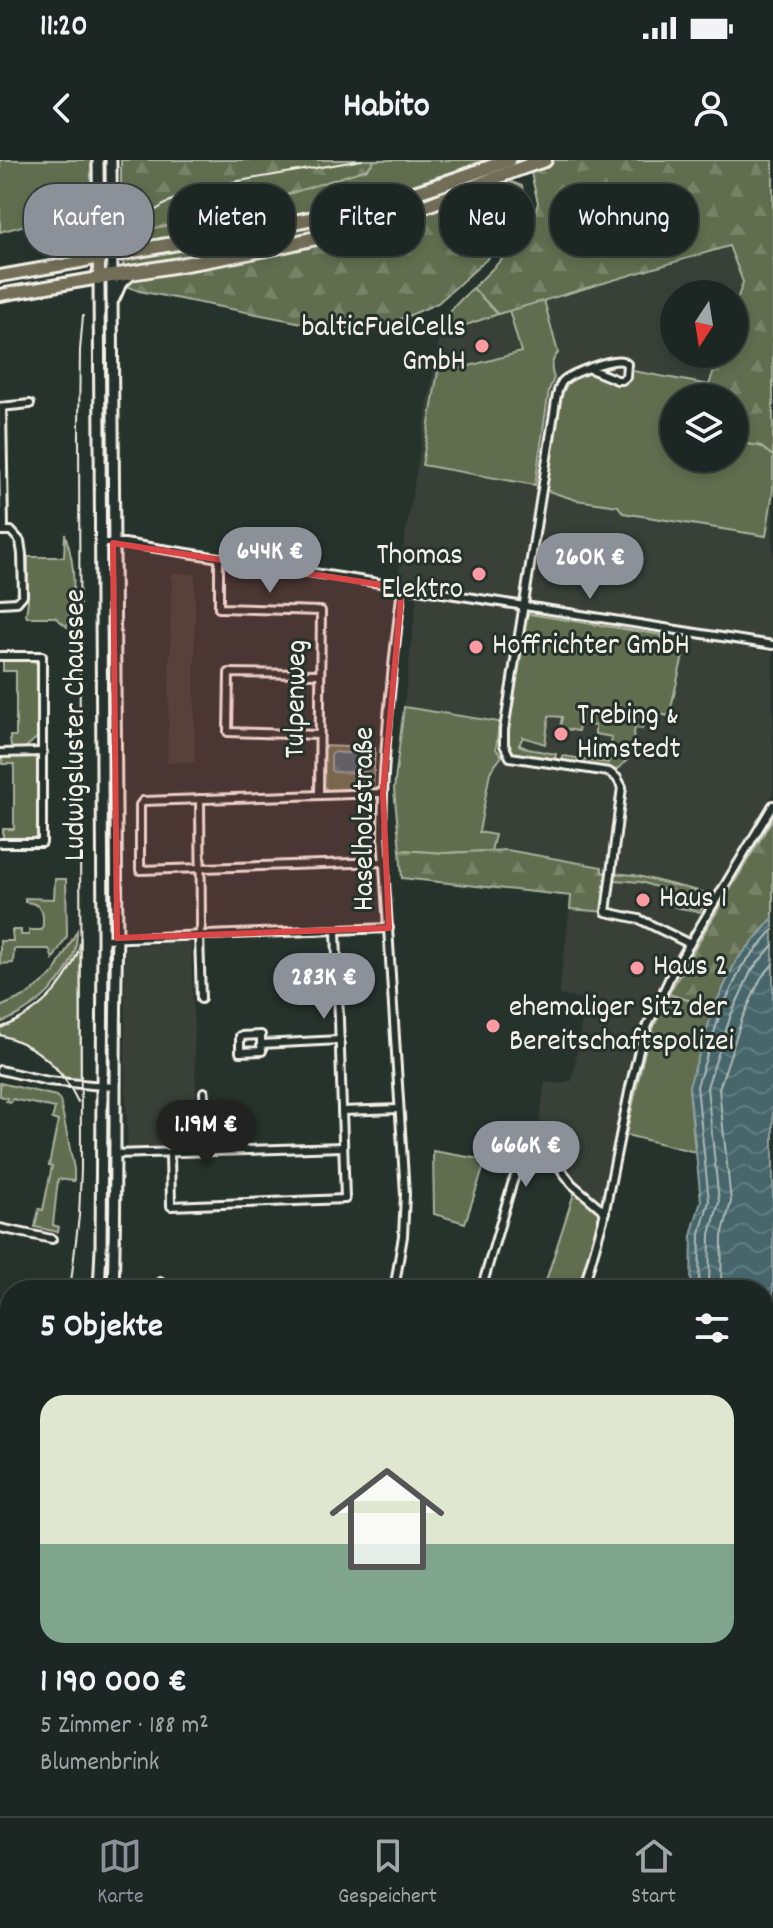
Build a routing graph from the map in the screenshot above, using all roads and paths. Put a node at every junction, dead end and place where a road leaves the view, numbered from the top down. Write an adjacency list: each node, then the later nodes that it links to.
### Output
1 (98, 160): 5 (street, Ludwigsluster Chaussee)
2 (111, 160): 6 (street, Ludwigsluster Chaussee)
3 (545, 160): 4 (highway)
4 (506, 165): 7 (highway); 13 (highway)
5 (98, 184)
6 (111, 184)
7 (153, 247)
8 (87, 256): 12 (street)
9 (108, 256): 11 (main road)
10 (112, 256): 15 (street, Ludwigsluster Chaussee)
11 (99, 258): 12 (main road); 15 (main road, Ludwigsluster Chaussee)
12 (80, 262): 14 (main road)
13 (133, 273): 15 (highway); 18 (street)
14 (0, 276)
15 (106, 277): 16 (main road); 18 (street, Ludwigsluster Chaussee); 19 (street, Ludwigsluster Chaussee)
16 (76, 282): 17 (main road); 19 (street)
17 (0, 295)
18 (113, 302): 25 (street, Ludwigsluster Chaussee)
19 (99, 303): 24 (street, Ludwigsluster Chaussee)
20 (590, 369): 20 (street); 29 (street)
21 (30, 404): 22 (street)
22 (1, 407): 23 (street)
23 (0, 528): 28 (street)
24 (99, 543): 25 (street); 47 (street, Ludwigsluster Chaussee)
25 (113, 543): 26 (street); 46 (street, Ludwigsluster Chaussee)
26 (219, 558): 27 (street); 32 (street, Tulpenweg)
27 (402, 588): 29 (street); 36 (street, Haselholzstraße)
28 (0, 603)
29 (523, 607): 30 (street); 48 (street)
30 (773, 645)
31 (0, 656): 34 (street)
32 (320, 674): 33 (street, Tulpenweg); 33 (street)
33 (319, 735): 37 (street, Tulpenweg)
34 (43, 752): 35 (street); 40 (street)
35 (0, 753)
36 (383, 793): 37 (street, Tulpenweg); 41 (street, Haselholzstraße)
37 (319, 794): 38 (street, Tulpenweg)
38 (200, 799): 42 (street); 42 (street, Tulpenweg)
39 (773, 805): 48 (street)
40 (0, 843)
41 (384, 862): 42 (street); 43 (street, Haselholzstraße)
42 (201, 868): 45 (street)
43 (389, 928): 44 (street); 56 (street, Haselholzstraße)
44 (336, 930): 45 (street); 50 (street)
45 (199, 935): 46 (street); 49 (street)
46 (117, 938): 47 (street); 54 (street, Ludwigsluster Chaussee)
47 (103, 939): 53 (street, Ludwigsluster Chaussee)
48 (690, 944): 62 (street)
49 (201, 999)
50 (340, 1040): 51 (street); 57 (street)
51 (261, 1044)
52 (0, 1070): 53 (street)
53 (101, 1086): 54 (street); 65 (street, Ludwigsluster Chaussee)
54 (114, 1087): 61 (street, Ludwigsluster Chaussee)
55 (204, 1092): 60 (street)
56 (399, 1109): 57 (street); 67 (street, Haselholzstraße)
57 (342, 1111): 58 (street)
58 (343, 1147): 59 (street); 60 (street)
59 (170, 1153): 60 (street); 61 (street)
60 (206, 1153)
61 (114, 1154): 66 (street, Ludwigsluster Chaussee)
62 (605, 1212): 68 (street); 69 (street)
63 (0, 1228): 64 (street)
64 (52, 1239)
65 (99, 1280)
66 (113, 1280)
67 (396, 1280)
68 (484, 1280)
69 (586, 1280)

